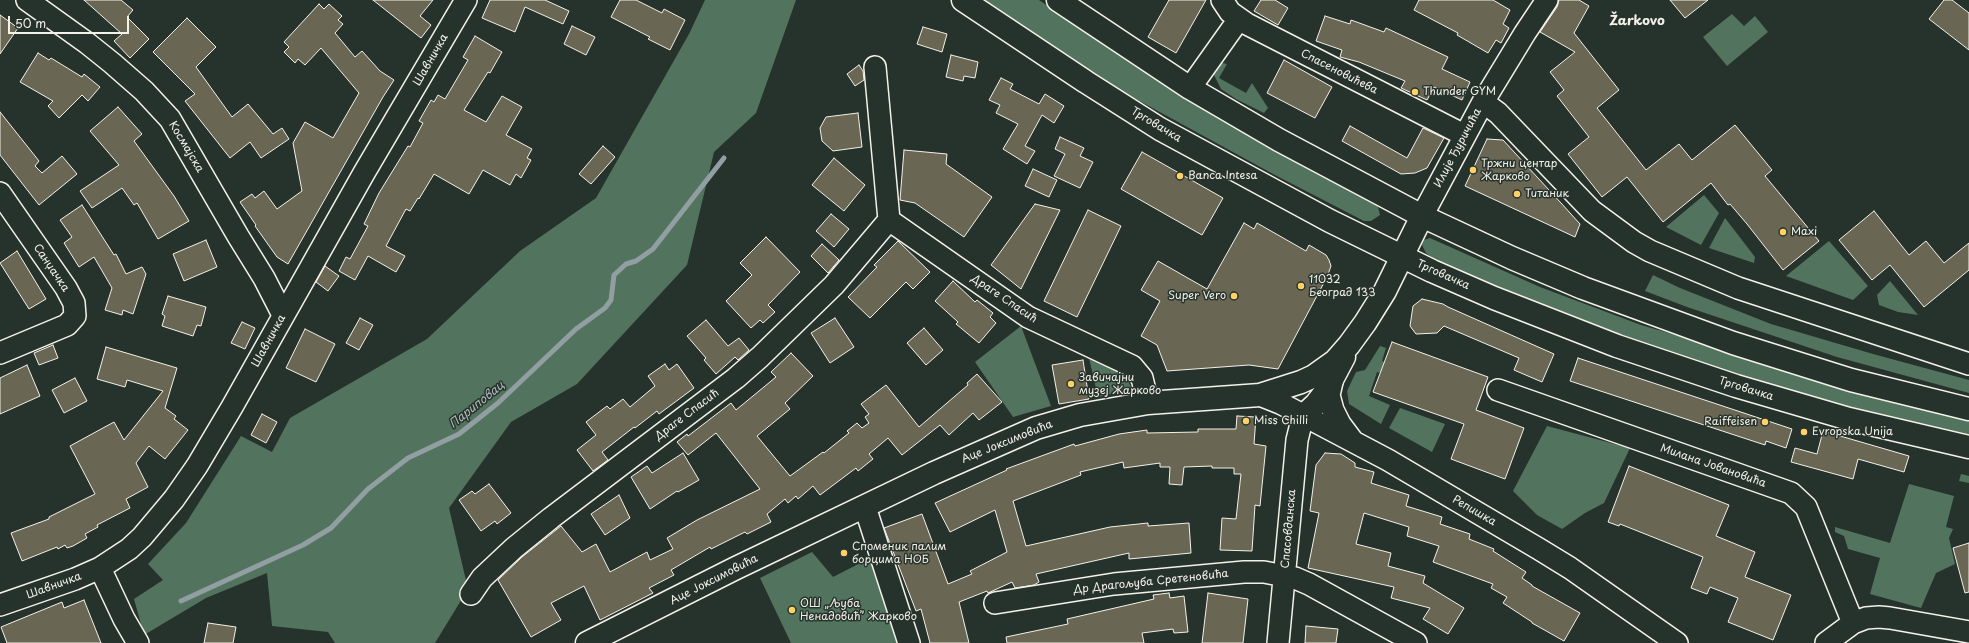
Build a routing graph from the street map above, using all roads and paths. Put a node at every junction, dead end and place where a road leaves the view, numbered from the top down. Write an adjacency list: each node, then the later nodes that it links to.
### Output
1 (27, 0): 16 (street, Космајска)
2 (466, 0): 16 (street, Шавничка)
3 (963, 0): 15 (main road, Трговачка)
4 (1058, 0): 9 (main road)
5 (1222, 0): 7 (street, Спасеновићева)
6 (1547, 0): 10 (street, Илије Ђуричића)
7 (1239, 20): 9 (street); 11 (street, Спасеновићева)
8 (875, 67): 14 (street)
9 (1190, 88): 13 (main road)
10 (1483, 102): 11 (street, Илије Ђуричића); 18 (street)
11 (1464, 135): 13 (street, Илије Ђуричића)
12 (0, 193): 17 (street, Санџачка)
13 (1422, 216): 15 (main road, Аце Јоксимовића); 23 (main road)
14 (889, 220): 22 (street, Драге Спасић); 30 (street, Драге Спасић)
15 (1402, 257): 19 (main road, Аце Јоксимовића); 26 (main road, Трговачка)
16 (283, 315): 28 (street, Шавничка)
17 (0, 353)
18 (1969, 364)
19 (1327, 376): 21 (main road, Аце Јоксимовића); 24 (main road); 25 (street)
20 (1498, 390): 33 (street, Милана Јовановића)
21 (1260, 395): 22 (main road, Аце Јоксимовића); 24 (street, Репишка)
22 (1148, 403): 27 (main road, Аце Јоксимовића)
23 (1969, 409)
24 (1303, 416): 25 (street, Репишка); 29 (street, Спасовданска)
25 (1354, 442): 41 (street, Репишка)
26 (1969, 447)
27 (865, 507): 35 (main road, Аце Јоксимовића); 38 (street)
28 (100, 568): 32 (street, Шавничка); 36 (street)
29 (1284, 576): 31 (street, Др Драгољуба Сретеновића); 39 (street, Спасовданска); 40 (street, Др Драгољуба Сретеновића)
30 (471, 594)
31 (995, 603)
32 (0, 605)
33 (1853, 623): 34 (street); 42 (street)
34 (1969, 632)
35 (612, 638): 37 (main road, Аце Јоксимовића)
36 (138, 643)
37 (588, 643)
38 (909, 643)
39 (1278, 643)
40 (1416, 643)
41 (1677, 643)
42 (1826, 643)

